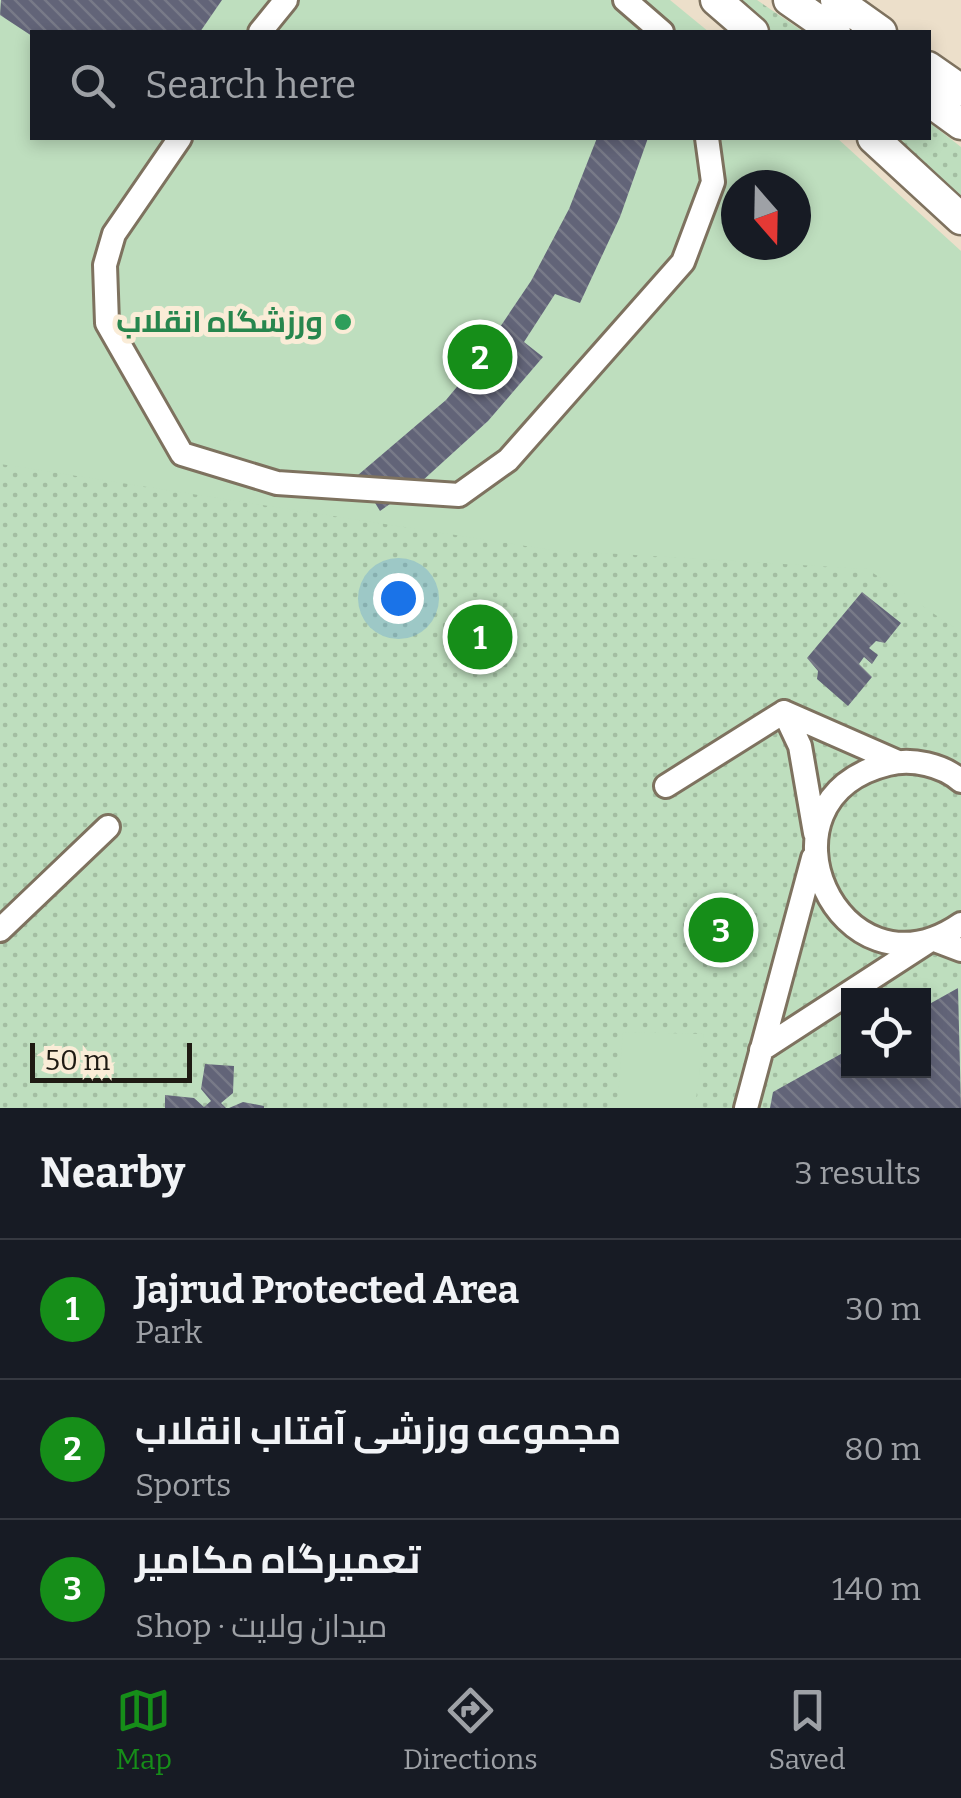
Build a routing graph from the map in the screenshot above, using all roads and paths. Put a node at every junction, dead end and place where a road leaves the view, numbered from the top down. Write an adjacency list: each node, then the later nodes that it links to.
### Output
1 (286, 0): 6 (street)
2 (626, 0): 7 (street)
3 (716, 0): 8 (main road)
4 (790, 0): 9 (main road)
5 (836, 0): 10 (main road)
6 (262, 30)
7 (660, 30)
8 (752, 30)
9 (831, 30)
10 (878, 30)
11 (931, 69): 12 (main road)
12 (961, 90)
13 (931, 102): 14 (main road)
14 (961, 124)
15 (179, 140): 16 (street)
16 (707, 140)
17 (876, 140): 18 (main road)
18 (961, 219)
19 (784, 712): 20 (street); 22 (street); 24 (street)
20 (898, 762): 21 (street); 24 (street)
21 (961, 781)
22 (666, 786)
23 (108, 826): 26 (street)
24 (816, 844): 27 (street); 29 (street)
25 (961, 924): 27 (street)
26 (0, 930)
27 (932, 939): 28 (street); 29 (street)
28 (961, 950)
29 (761, 1050): 30 (street)
30 (746, 1108)

